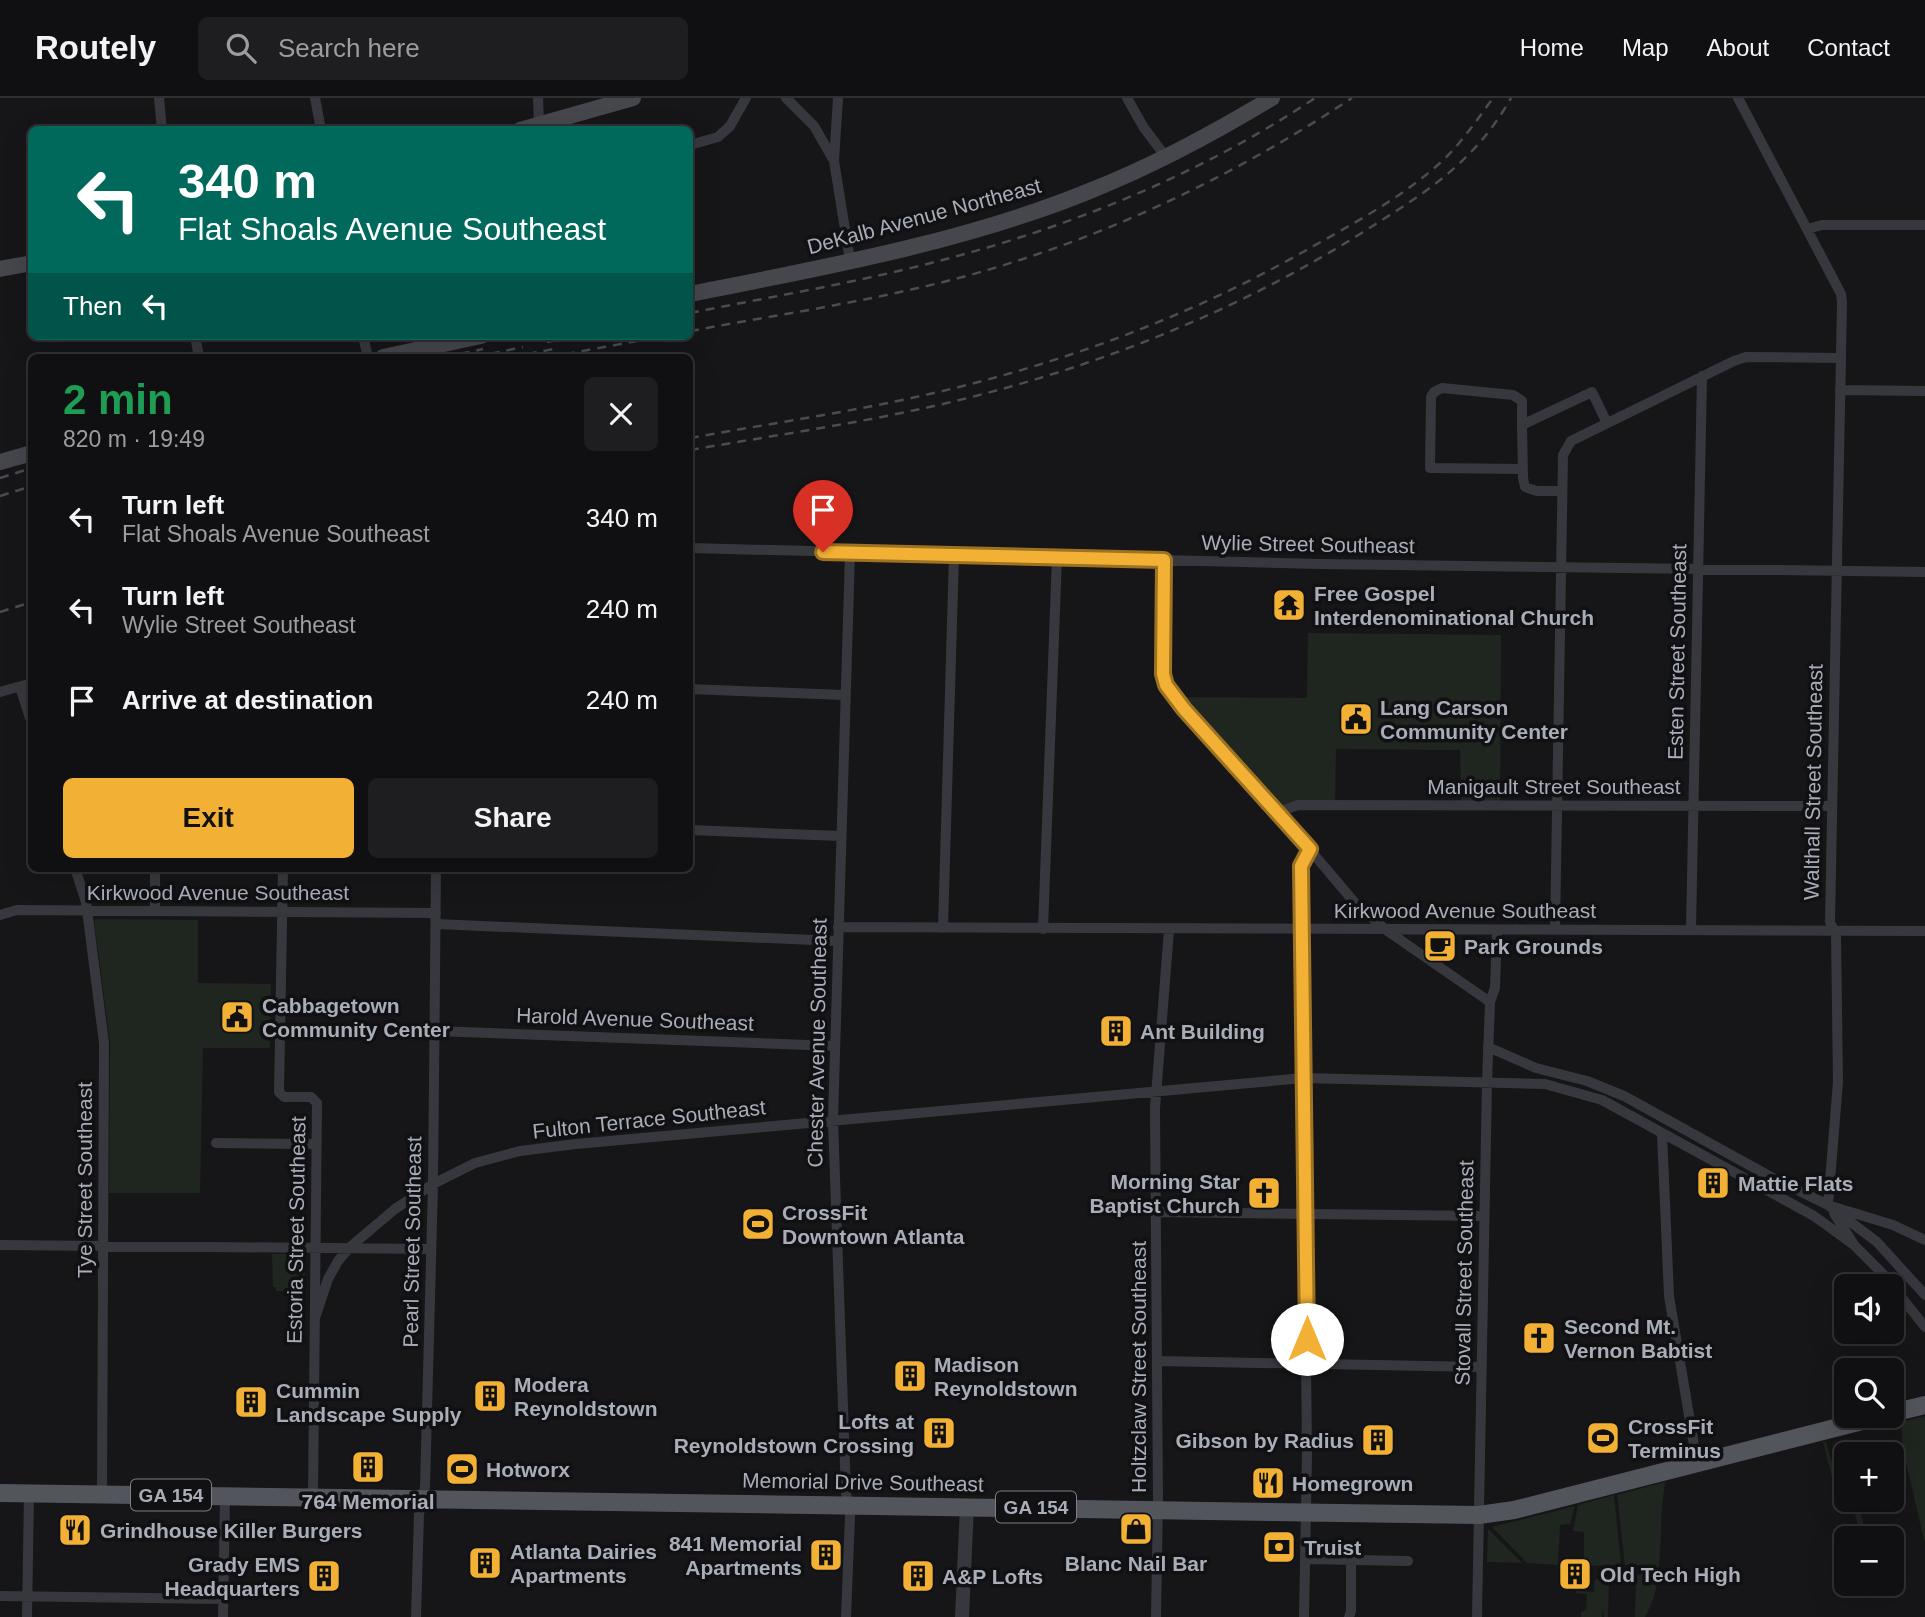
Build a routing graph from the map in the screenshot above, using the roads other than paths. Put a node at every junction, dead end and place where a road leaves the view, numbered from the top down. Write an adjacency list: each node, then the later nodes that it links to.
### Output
1 (159, 98): 12 (street)
2 (315, 98): 13 (street)
3 (538, 98): 11 (street)
4 (633, 98): 11 (main road)
5 (746, 98): 15 (street)
6 (786, 98): 17 (street)
7 (838, 98): 17 (street)
8 (1127, 98): 16 (street)
9 (1272, 98): 16 (main road, DeKalb Avenue Northeast)
10 (1738, 98): 19 (street, Walthall Street Southeast)
11 (539, 124): 14 (main road)
12 (162, 126)
13 (320, 126)
14 (533, 126)
15 (693, 144)
16 (1166, 157): 20 (main road, DeKalb Avenue Northeast)
17 (834, 161): 20 (street)
18 (1925, 225): 19 (street)
19 (1807, 229): 26 (street, Walthall Street Southeast)
20 (850, 260): 23 (main road, DeKalb Avenue Northeast)
21 (27, 264): 22 (main road)
22 (0, 269)
23 (693, 292)
24 (462, 340): 25 (main road)
25 (397, 354)
26 (1841, 358): 27 (street); 28 (street, Walthall Street Southeast)
27 (1702, 376): 30 (street); 42 (street, Esten Street Southeast)
28 (1840, 390): 29 (street); 43 (street, Walthall Street Southeast)
29 (1925, 391)
30 (1607, 423): 31 (street); 35 (street)
31 (1522, 425): 34 (street); 34 (street)
32 (28, 454): 33 (main road)
33 (0, 462)
34 (1523, 469): 35 (street)
35 (1562, 491): 41 (street)
36 (693, 548): 37 (street, Wylie Street Southeast)
37 (850, 553): 38 (street, Wylie Street Southeast); 48 (street, Chester Avenue Southeast)
38 (954, 555): 39 (street, Wylie Street Southeast); 66 (street)
39 (1057, 557): 40 (street, Wylie Street Southeast); 67 (street)
40 (1164, 560): 41 (street, Wylie Street Southeast); 52 (street)
41 (1562, 568): 42 (street, Wylie Street Southeast); 49 (street)
42 (1698, 569): 43 (street, Wylie Street Southeast); 50 (street, Esten Street Southeast)
43 (1836, 571): 44 (street, Wylie Street Southeast); 51 (street, Walthall Street Southeast)
44 (1925, 572)
45 (26, 685): 47 (street)
46 (693, 689): 48 (street)
47 (0, 692)
48 (844, 695): 54 (street, Chester Avenue Southeast)
49 (1557, 805): 50 (street, Manigault Street Southeast); 52 (street, Manigault Street Southeast); 74 (street)
50 (1693, 805): 51 (street, Manigault Street Southeast); 68 (street, Esten Street Southeast)
51 (1832, 806): 69 (street, Walthall Street Southeast)
52 (1279, 812): 55 (street)
53 (693, 830): 54 (street)
54 (841, 836): 65 (street, Chester Avenue Southeast)
55 (1310, 849): 71 (street); 72 (street)
56 (76, 872): 60 (street, Tye Street Southeast)
57 (155, 872): 61 (street)
58 (283, 872): 62 (street, Estoria Street Southeast)
59 (436, 872): 64 (street, Pearl Street Southeast)
60 (86, 910): 61 (street, Kirkwood Avenue Southeast); 63 (street, Kirkwood Avenue Southeast); 103 (street, Tye Street Southeast)
61 (155, 911): 62 (street, Kirkwood Avenue Southeast)
62 (282, 912): 64 (street, Kirkwood Avenue Southeast); 89 (street, Estoria Street Southeast)
63 (0, 915)
64 (436, 919): 76 (street, Kirkwood Avenue Southeast); 78 (street, Pearl Street Southeast)
65 (838, 927): 66 (street, Kirkwood Avenue Southeast); 76 (street, Chester Avenue Southeast)
66 (943, 928): 67 (street, Kirkwood Avenue Southeast)
67 (1043, 929): 70 (street, Kirkwood Avenue Southeast)
68 (1691, 929): 69 (street, Kirkwood Avenue Southeast); 74 (street, Kirkwood Avenue Southeast)
69 (1833, 929): 75 (street, Kirkwood Avenue Southeast); 91 (street, Walthall Street Southeast)
70 (1169, 930): 71 (street, Kirkwood Avenue Southeast); 85 (street, Holtzclaw Street Southeast)
71 (1302, 930): 72 (street, Kirkwood Avenue Southeast); 81 (street)
72 (1386, 930): 73 (street, Kirkwood Avenue Southeast); 77 (street)
73 (1497, 930): 74 (street, Kirkwood Avenue Southeast); 77 (street, Stovall Street Southeast)
74 (1555, 930)
75 (1925, 930)
76 (837, 941): 79 (street, Chester Avenue Southeast)
77 (1489, 1002): 80 (street, Stovall Street Southeast)
78 (435, 1031): 79 (street, Harold Avenue Southeast); 90 (street, Pearl Street Southeast)
79 (834, 1046): 86 (street, Chester Avenue Southeast)
80 (1488, 1047): 82 (street); 83 (street, Stovall Street Southeast)
81 (1304, 1078): 83 (street, Fulton Terrace Southeast); 85 (street, Fulton Terrace Southeast); 93 (street)
82 (1587, 1081): 84 (street); 91 (street)
83 (1487, 1082): 84 (street, Fulton Terrace Southeast); 94 (street, Stovall Street Southeast)
84 (1545, 1084): 87 (street)
85 (1157, 1091): 86 (street, Fulton Terrace Southeast); 92 (street, Holtzclaw Street Southeast)
86 (833, 1120): 90 (street, Fulton Terrace Southeast); 123 (street, Chester Avenue Southeast)
87 (1662, 1134): 95 (street); 116 (street)
88 (216, 1143): 89 (street)
89 (316, 1144): 105 (street, Estoria Street Southeast)
90 (433, 1184): 104 (street, Fulton Terrace Southeast); 106 (street, Pearl Street Southeast)
91 (1828, 1205): 96 (street); 97 (street)
92 (1156, 1212): 93 (street); 110 (street, Holtzclaw Street Southeast)
93 (1306, 1214): 94 (street); 111 (street)
94 (1483, 1216): 112 (street, Stovall Street Southeast)
95 (1814, 1216): 97 (street); 102 (street)
96 (1875, 1218): 97 (street); 98 (street)
97 (1840, 1219): 100 (street); 102 (street)
98 (1893, 1224): 99 (street); 100 (street)
99 (1925, 1240)
100 (1877, 1242): 107 (street)
101 (0, 1245): 103 (street)
102 (1854, 1245): 109 (street)
103 (102, 1246): 105 (street); 119 (street, Tye Street Southeast)
104 (350, 1247): 105 (street); 106 (street); 108 (street, Fulton Terrace Southeast)
105 (315, 1248): 108 (street, Estoria Street Southeast)
106 (431, 1249): 122 (street, Pearl Street Southeast)
107 (1925, 1295)
108 (314, 1318): 121 (street, Estoria Street Southeast)
109 (1925, 1327)
110 (1157, 1361): 111 (street); 125 (street, Holtzclaw Street Southeast)
111 (1307, 1363): 112 (street); 126 (street)
112 (1481, 1367): 127 (street, Stovall Street Southeast)
113 (1925, 1405): 114 (main road)
114 (1904, 1410)
115 (1835, 1428): 116 (main road, Memorial Drive Southeast / GA 154)
116 (1698, 1463): 127 (main road, Memorial Drive Southeast / GA 154)
117 (0, 1493): 118 (main road, Memorial Drive Southeast / GA 154)
118 (29, 1493): 119 (main road, Memorial Drive Southeast / GA 154); 132 (street)
119 (102, 1494): 120 (main road, Memorial Drive Southeast / GA 154)
120 (225, 1496): 121 (main road, Memorial Drive Southeast / GA 154); 133 (street)
121 (313, 1497): 122 (main road, Memorial Drive Southeast / GA 154)
122 (422, 1499): 123 (main road, Memorial Drive Southeast / GA 154); 136 (street, Pearl Street Southeast)
123 (848, 1505): 124 (main road, Memorial Drive Southeast / GA 154); 137 (street, Chester Avenue Southeast)
124 (967, 1506): 125 (main road, Memorial Drive Southeast / GA 154); 138 (street)
125 (1158, 1510): 126 (main road, Memorial Drive Southeast / GA 154); 139 (street, Holtzclaw Street Southeast)
126 (1306, 1512): 127 (main road, Memorial Drive Southeast / GA 154); 128 (street)
127 (1479, 1515): 142 (street, Stovall Street Southeast)
128 (1305, 1559): 129 (street); 140 (street)
129 (1351, 1560): 130 (street); 141 (street)
130 (1408, 1561)
131 (0, 1597): 132 (street)
132 (28, 1597): 133 (street); 134 (street)
133 (223, 1599): 135 (street)
134 (27, 1617)
135 (223, 1617)
136 (416, 1617)
137 (846, 1617)
138 (962, 1617)
139 (1156, 1617)
140 (1304, 1617)
141 (1349, 1617)
142 (1477, 1617)

